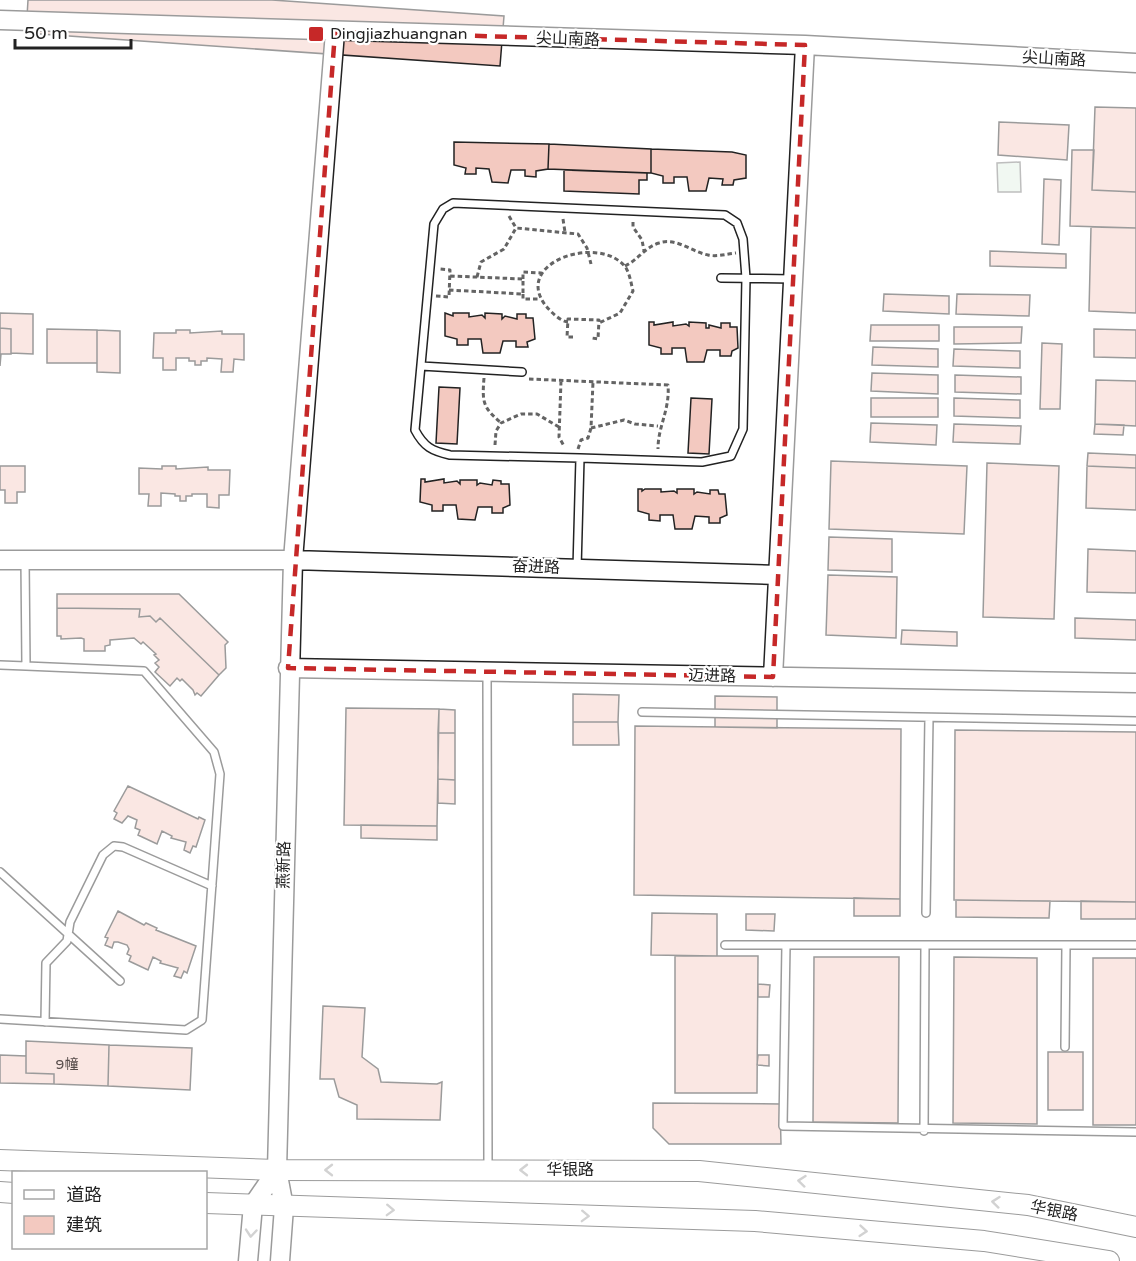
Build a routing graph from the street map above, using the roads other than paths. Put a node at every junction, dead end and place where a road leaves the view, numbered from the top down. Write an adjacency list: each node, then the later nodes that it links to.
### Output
1 (0, 20): 2 (street, 尖山南路)
2 (335, 32): 3 (street, 尖山南路); 13 (street, 燕新路)
3 (805, 45): 4 (street, 尖山南路); 7 (street)
4 (1136, 63)
5 (721, 278): 6 (lane)
6 (746, 278): 7 (lane); 8 (lane); 10 (lane)
7 (793, 279): 15 (street)
8 (421, 366): 9 (lane); 10 (lane)
9 (522, 372)
10 (580, 458): 14 (lane)
11 (0, 560): 12 (street, 奋进路)
12 (25, 560): 13 (street, 奋进路); 17 (lane)
13 (293, 560): 14 (street, 奋进路); 18 (street, 燕新路)
14 (577, 569): 15 (street, 奋进路)
15 (778, 574): 20 (street)
16 (0, 665): 17 (lane)
17 (26, 666): 26 (lane)
18 (288, 668): 19 (street, 迈进路); 41 (street, 燕新路)
19 (487, 672): 20 (street, 迈进路); 42 (lane)
20 (773, 677): 21 (street, 迈进路)
21 (1136, 683)
22 (642, 712): 23 (lane)
23 (929, 718): 24 (lane); 27 (lane)
24 (1136, 721)
25 (0, 872): 28 (lane)
26 (212, 886): 28 (lane); 36 (lane)
27 (926, 913)
28 (68, 935): 34 (lane); 36 (lane)
29 (725, 945): 30 (lane)
30 (786, 945): 31 (lane); 39 (lane)
31 (925, 945): 32 (lane); 38 (lane)
32 (1066, 945): 33 (lane); 37 (lane)
33 (1136, 945)
34 (120, 981)
35 (0, 1019): 36 (lane)
36 (45, 1022)
37 (1065, 1047)
38 (924, 1131)
39 (1136, 1132)
40 (0, 1160): 41 (main road, 华银路)
41 (277, 1170): 42 (main road, 华银路, one-way to 41); 44 (street); 45 (street, 燕新路)
42 (488, 1170): 46 (main road, 华银路, one-way to 42)
43 (207, 1203): 44 (main road)
44 (253, 1205): 45 (main road); 47 (street, one-way to 47)
45 (284, 1207): 48 (street, 燕新路); 49 (main road, one-way to 49)
46 (1136, 1227)
47 (248, 1261)
48 (280, 1261)
49 (1109, 1261)

